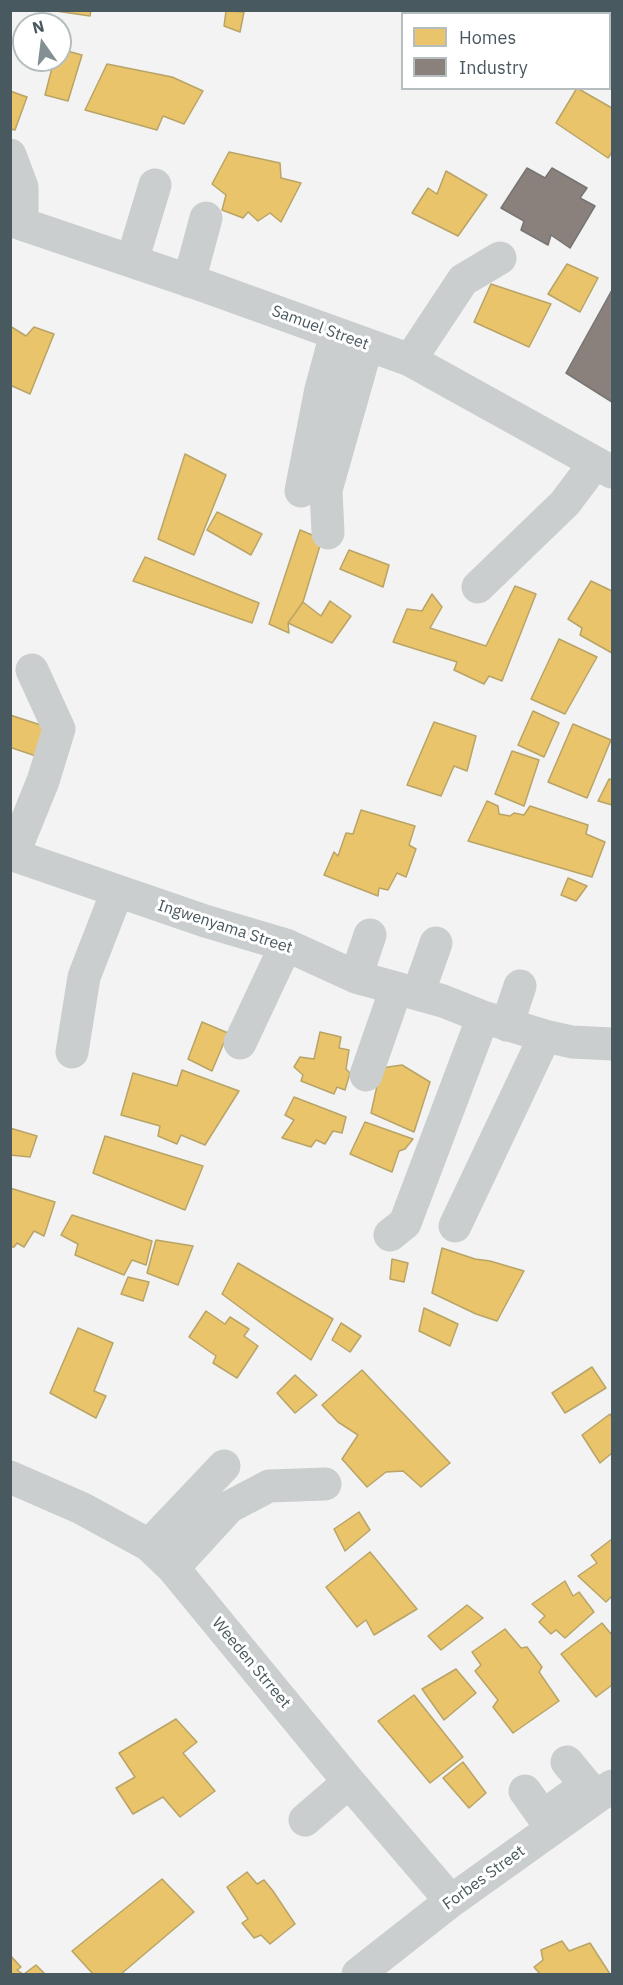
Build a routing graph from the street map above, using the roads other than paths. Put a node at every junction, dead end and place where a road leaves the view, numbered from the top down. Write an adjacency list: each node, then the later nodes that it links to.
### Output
1 (10, 155): 4 (street)
2 (155, 185): 6 (street)
3 (206, 218): 7 (street)
4 (16, 222): 6 (street, Samuel Street)
5 (500, 258): 10 (street)
6 (132, 261): 7 (street, Samuel Street)
7 (189, 281): 8 (street, Samuel Street)
8 (336, 334): 9 (street, Samuel Street); 12 (street)
9 (367, 345): 10 (street, Samuel Street); 13 (street)
10 (410, 360): 11 (street, Samuel Street)
11 (604, 467): 14 (street)
12 (301, 491)
13 (328, 532)
14 (478, 587)
15 (33, 670): 16 (street)
16 (12, 854): 17 (street, Ingwenyama Street)
17 (117, 892): 20 (street, Ingwenyama Street); 28 (street)
18 (370, 935): 21 (street)
19 (436, 943): 23 (street)
20 (286, 945): 21 (street, Ingwenyama Street); 26 (street)
21 (356, 977): 23 (street, Ingwenyama Street)
22 (520, 986): 24 (street)
23 (407, 991): 24 (street, Ingwenyama Street); 29 (street)
24 (495, 1021): 25 (street, Ingwenyama Street); 31 (street)
25 (545, 1036): 27 (street, Ingwenyama Street); 30 (street)
26 (240, 1043)
27 (612, 1044)
28 (72, 1052)
29 (366, 1075)
30 (455, 1226)
31 (390, 1235)
32 (224, 1466): 35 (street)
33 (10, 1478): 35 (street, Weeden Strreet)
34 (325, 1484): 36 (street)
35 (149, 1545): 36 (street, Weeden Strreet)
36 (173, 1568): 38 (street, Weeden Strreet)
37 (567, 1762): 40 (street)
38 (349, 1782): 41 (street); 42 (street, Weeden Strreet)
39 (610, 1793): 40 (street, Forbes Street)
40 (540, 1812): 42 (street, Forbes Street)
41 (305, 1821)
42 (451, 1901): 43 (street, Forbes Street)
43 (377, 1968)

